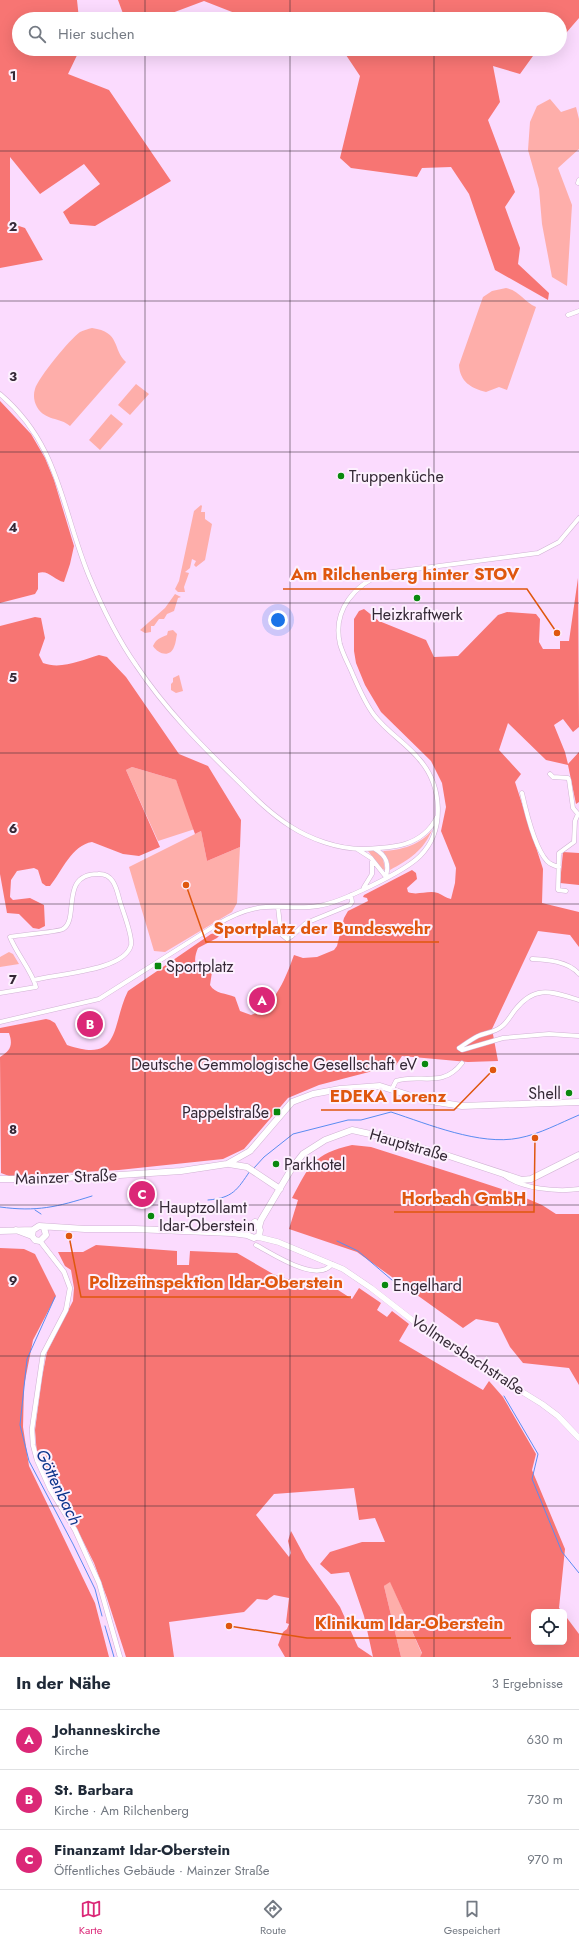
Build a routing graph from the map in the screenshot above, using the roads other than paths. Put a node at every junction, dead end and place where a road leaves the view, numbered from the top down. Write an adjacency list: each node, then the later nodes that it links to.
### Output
1 (579, 311): 2 (street)
2 (568, 315)
3 (0, 394): 10 (street)
4 (579, 518): 7 (street)
5 (550, 774): 8 (street)
6 (522, 793): 13 (street)
7 (438, 815): 11 (street); 14 (street)
8 (574, 842): 9 (street); 13 (street)
9 (579, 844)
10 (357, 849): 11 (street); 12 (street)
11 (373, 849): 14 (street)
12 (371, 858): 14 (street); 15 (street)
13 (559, 867): 16 (street)
14 (386, 877): 15 (street)
15 (362, 889): 17 (street)
16 (566, 891)
17 (351, 895): 18 (street); 18 (street)
18 (278, 907): 24 (street)
19 (532, 959): 20 (street)
20 (579, 974)
21 (34, 980): 21 (street); 22 (street)
22 (0, 993)
23 (579, 1000): 25 (street)
24 (0, 1022)
25 (579, 1036)
26 (462, 1063): 27 (street)
27 (392, 1089): 28 (main road, Mainzer Straße); 29 (main road, Mainzer Straße)
28 (579, 1102)
29 (250, 1151): 31 (main road, Mainzer Straße); 32 (main road)
30 (579, 1154): 33 (main road, Hauptstraße)
31 (227, 1164): 32 (main road); 34 (main road, Mainzer Straße)
32 (242, 1165): 35 (main road)
33 (502, 1174): 35 (main road, Hauptstraße); 36 (street)
34 (0, 1179)
35 (280, 1189): 37 (main road, Hauptstraße)
36 (579, 1189)
37 (267, 1210): 38 (main road, Hauptstraße); 40 (main road, Hauptstraße)
38 (250, 1226): 40 (main road); 42 (main road, Hauptstraße); 44 (main road)
39 (0, 1231): 41 (main road)
40 (259, 1232): 44 (main road, Hauptstraße); 46 (main road, Vollmersbachstraße)
41 (33, 1233): 43 (main road); 43 (main road, Hauptstraße)
42 (232, 1233): 43 (main road, Hauptstraße); 44 (main road, Hauptstraße)
43 (44, 1235): 48 (street)
44 (247, 1235)
45 (256, 1245): 46 (street)
46 (332, 1264): 47 (main road, Vollmersbachstraße)
47 (579, 1438)
48 (120, 1657)

